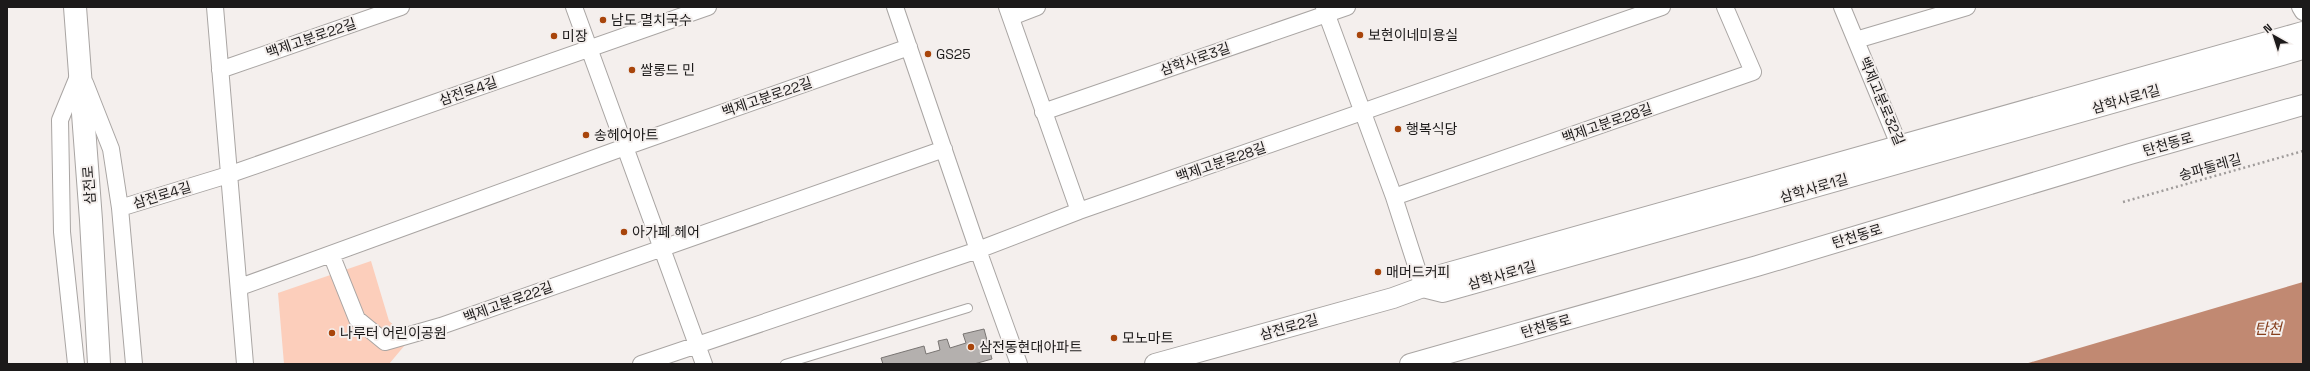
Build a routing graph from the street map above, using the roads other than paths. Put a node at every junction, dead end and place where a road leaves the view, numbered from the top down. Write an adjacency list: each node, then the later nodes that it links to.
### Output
1 (75, 7): 23 (main road, 삼전로)
2 (215, 7): 22 (street)
3 (401, 7): 22 (street, 백제고분로22길)
4 (574, 7): 20 (street)
5 (708, 7): 20 (street, 삼전로4길)
6 (895, 7): 19 (street)
7 (1037, 7): 15 (street)
8 (1346, 7): 14 (street, 삼학사로3길)
9 (1662, 7): 26 (street, 백제고분로28길)
10 (1725, 7): 31 (street, 백제고분로28길)
11 (1842, 7): 18 (street, 백제고분로32길)
12 (1967, 7): 18 (street, 백제고분로32길)
13 (2300, 7): 16 (street)
14 (1326, 10): 25 (street, 삼학사로3길); 26 (street)
15 (1009, 12): 25 (street)
16 (2303, 12)
17 (2303, 32): 29 (street, 삼학사로1길)
18 (1856, 40): 29 (street, 백제고분로32길)
19 (909, 47): 27 (street, 백제고분로22길); 28 (street)
20 (589, 48): 27 (street); 30 (street, 삼전로4길)
21 (2303, 49): 29 (street, 삼학사로1길)
22 (220, 70): 30 (street)
23 (80, 71): 32 (street); 41 (street); 42 (main road, 삼전로)
24 (2303, 105): 50 (street, 탄천동로)
25 (1043, 112): 33 (street)
26 (1363, 112): 31 (street); 33 (street, 백제고분로28길)
27 (625, 147): 34 (street); 36 (street, 백제고분로22길)
28 (944, 149): 34 (street, 백제고분로22길); 35 (street)
29 (1903, 153): 37 (street, 삼학사로1길)
30 (228, 175): 32 (street, 삼전로4길); 38 (street)
31 (1394, 197): 37 (street)
32 (120, 208): 43 (street)
33 (1079, 211): 35 (street, 백제고분로28길)
34 (662, 247): 36 (street, 백제고분로22길); 40 (street)
35 (978, 250): 40 (street); 48 (street)
36 (331, 254): 38 (street, 백제고분로22길)
37 (1423, 287): 49 (street, 삼전로2길)
38 (240, 288): 44 (street)
39 (968, 308): 47 (lane)
40 (697, 344): 45 (street); 46 (street)
41 (75, 364)
42 (99, 364)
43 (134, 364)
44 (245, 364)
45 (641, 364)
46 (704, 364)
47 (785, 364)
48 (1020, 364)
49 (1155, 364)
50 (1410, 364)

